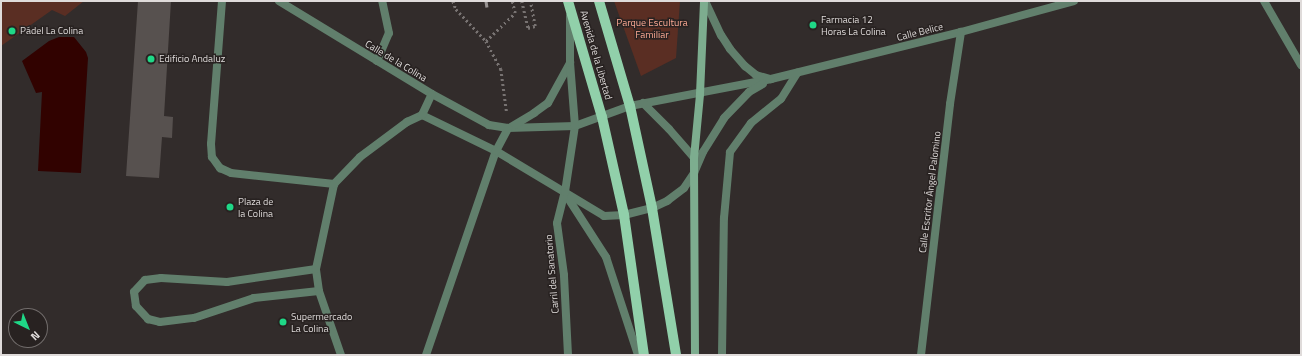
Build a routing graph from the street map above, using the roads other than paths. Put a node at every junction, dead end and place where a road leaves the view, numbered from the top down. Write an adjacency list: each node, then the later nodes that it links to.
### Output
1 (222, 1): 26 (street)
2 (279, 1): 10 (street, Calle de la Colina)
3 (382, 1): 10 (street)
4 (599, 1): 18 (main road, Avenida de la Libertad)
5 (704, 1): 14 (street); 16 (main road)
6 (1074, 1): 9 (street, Calle Belice)
7 (1264, 1): 12 (street)
8 (569, 5): 11 (street, Carril del Sanatorio); 20 (main road, Avenida de la Libertad)
9 (961, 32): 13 (street, Calle Belice); 40 (street, Calle Escritor Ángel Palomino)
10 (377, 61): 15 (street, Calle de la Colina)
11 (570, 63): 21 (street, Carril del Sanatorio); 22 (street)
12 (1301, 65)
13 (797, 73): 14 (street, Calle Belice); 39 (street)
14 (770, 80): 16 (street, Calle Belice); 25 (street, Calle Belice)
15 (432, 94): 19 (street); 22 (street, Calle de la Colina)
16 (700, 94): 17 (street, Calle Belice); 24 (main road)
17 (643, 103): 18 (street, Calle Belice); 24 (street)
18 (630, 106): 20 (street, Calle de la Colina); 28 (main road, Avenida de la Libertad)
19 (422, 115): 23 (street); 26 (street)
20 (602, 117): 21 (street, Calle de la Colina); 29 (main road, Avenida de la Libertad)
21 (575, 126): 22 (street, Calle de la Colina); 27 (street, Carril del Sanatorio)
22 (508, 128): 23 (street)
23 (496, 151): 27 (street); 33 (street)
24 (694, 158): 25 (main road)
25 (694, 173): 28 (street, Calle Belice); 38 (main road)
26 (334, 184): 30 (street)
27 (565, 192): 29 (street, Calle Belice); 34 (street, Carril del Sanatorio); 35 (street)
28 (652, 208): 29 (street, Calle Belice); 37 (main road, Avenida de la Libertad)
29 (624, 215): 36 (main road, Avenida de la Libertad)
30 (316, 269): 31 (street); 31 (street)
31 (319, 291): 32 (street)
32 (341, 355)
33 (426, 355)
34 (568, 355)
35 (638, 355)
36 (644, 355)
37 (676, 355)
38 (695, 355)
39 (722, 355)
40 (921, 355)

